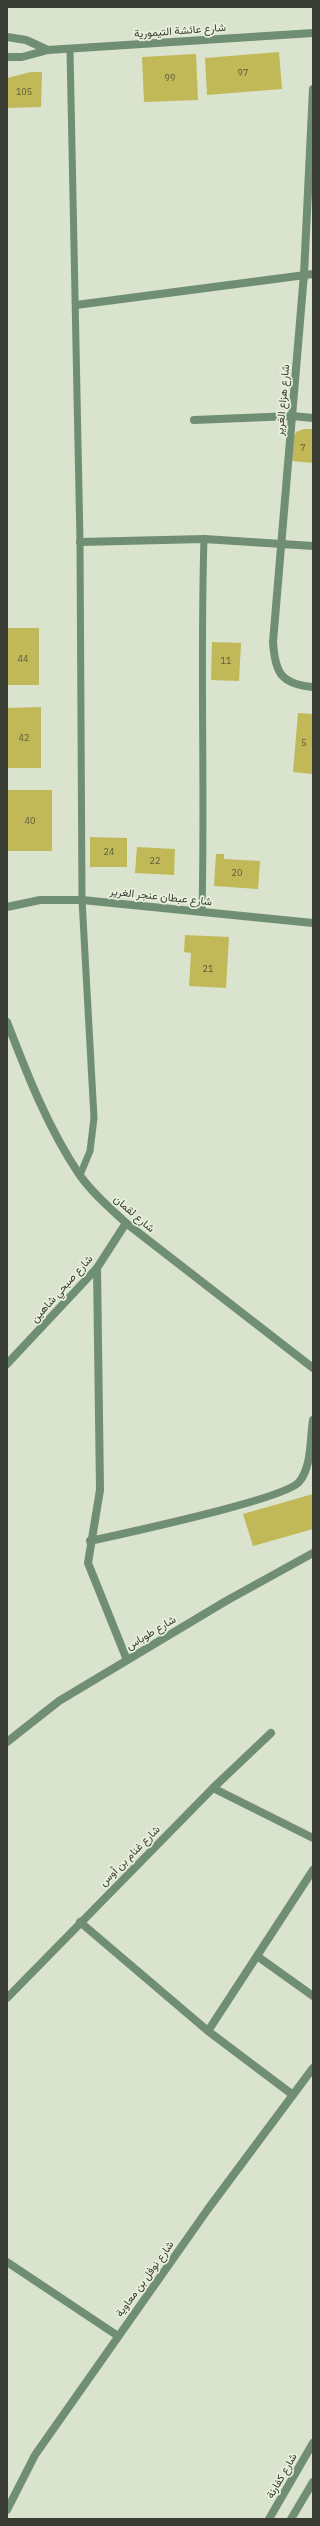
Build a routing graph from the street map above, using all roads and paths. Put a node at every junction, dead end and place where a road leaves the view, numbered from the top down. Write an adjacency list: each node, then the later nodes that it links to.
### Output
1 (313, 33): 4 (street, شارع عائشة التيمورية)
2 (7, 37): 3 (street, شارع عائشة التيمورية)
3 (48, 50): 4 (street, شارع عائشة التيمورية); 5 (street, شارع عائشة التيمورية)
4 (70, 50): 10 (lane)
5 (7, 57)
6 (313, 89): 7 (street, شارع هزاع الغرير)
7 (311, 168): 8 (street, شارع هزاع الغرير)
8 (304, 274): 9 (street); 10 (street); 11 (street, شارع هزاع الغرير)
9 (313, 274)
10 (76, 305): 15 (lane)
11 (292, 416): 12 (street); 13 (street); 16 (street, شارع هزاع الغرير)
12 (313, 418)
13 (194, 420)
14 (204, 538): 15 (street); 16 (street); 21 (lane)
15 (80, 542): 19 (lane)
16 (280, 543): 17 (street); 18 (street, شارع هزاع الغرير)
17 (313, 546)
18 (313, 687)
19 (82, 900): 20 (street, شارع عبطان عنجر الغرير); 21 (street, شارع عبطان عنجر الغرير); 24 (lane)
20 (7, 907)
21 (202, 912): 22 (street, شارع عبطان عنجر الغرير)
22 (313, 923)
23 (7, 1022): 24 (street, شارع لقمان)
24 (80, 1175): 25 (street, شارع لقمان)
25 (126, 1223): 26 (street, شارع صبحي شاهين); 28 (street, شارع لقمان)
26 (97, 1268): 27 (street, شارع صبحي شاهين); 30 (street)
27 (7, 1364)
28 (313, 1368)
29 (313, 1420): 30 (street)
30 (90, 1542): 32 (street)
31 (313, 1553): 32 (street, شارع طوباس)
32 (127, 1660): 34 (street, شارع طوباس)
33 (270, 1733): 35 (street, شارع غنام بن أوس)
34 (7, 1742)
35 (213, 1788): 36 (street); 38 (street, شارع غنام بن أوس)
36 (313, 1838)
37 (313, 1870): 39 (street)
38 (80, 1922): 41 (street, شارع غنام بن أوس); 42 (street)
39 (257, 1956): 40 (street); 42 (street)
40 (313, 1996)
41 (7, 1998)
42 (208, 2031): 44 (street)
43 (313, 2068): 44 (street, شارع نوفل بن معاوية)
44 (293, 2095): 46 (street, شارع نوفل بن معاوية)
45 (7, 2262): 46 (street)
46 (118, 2336): 49 (street, شارع نوفل بن معاوية)
47 (313, 2443): 50 (street, شارع كفارنة)
48 (313, 2482): 51 (street)
49 (7, 2510)
50 (270, 2519)
51 (291, 2519)

